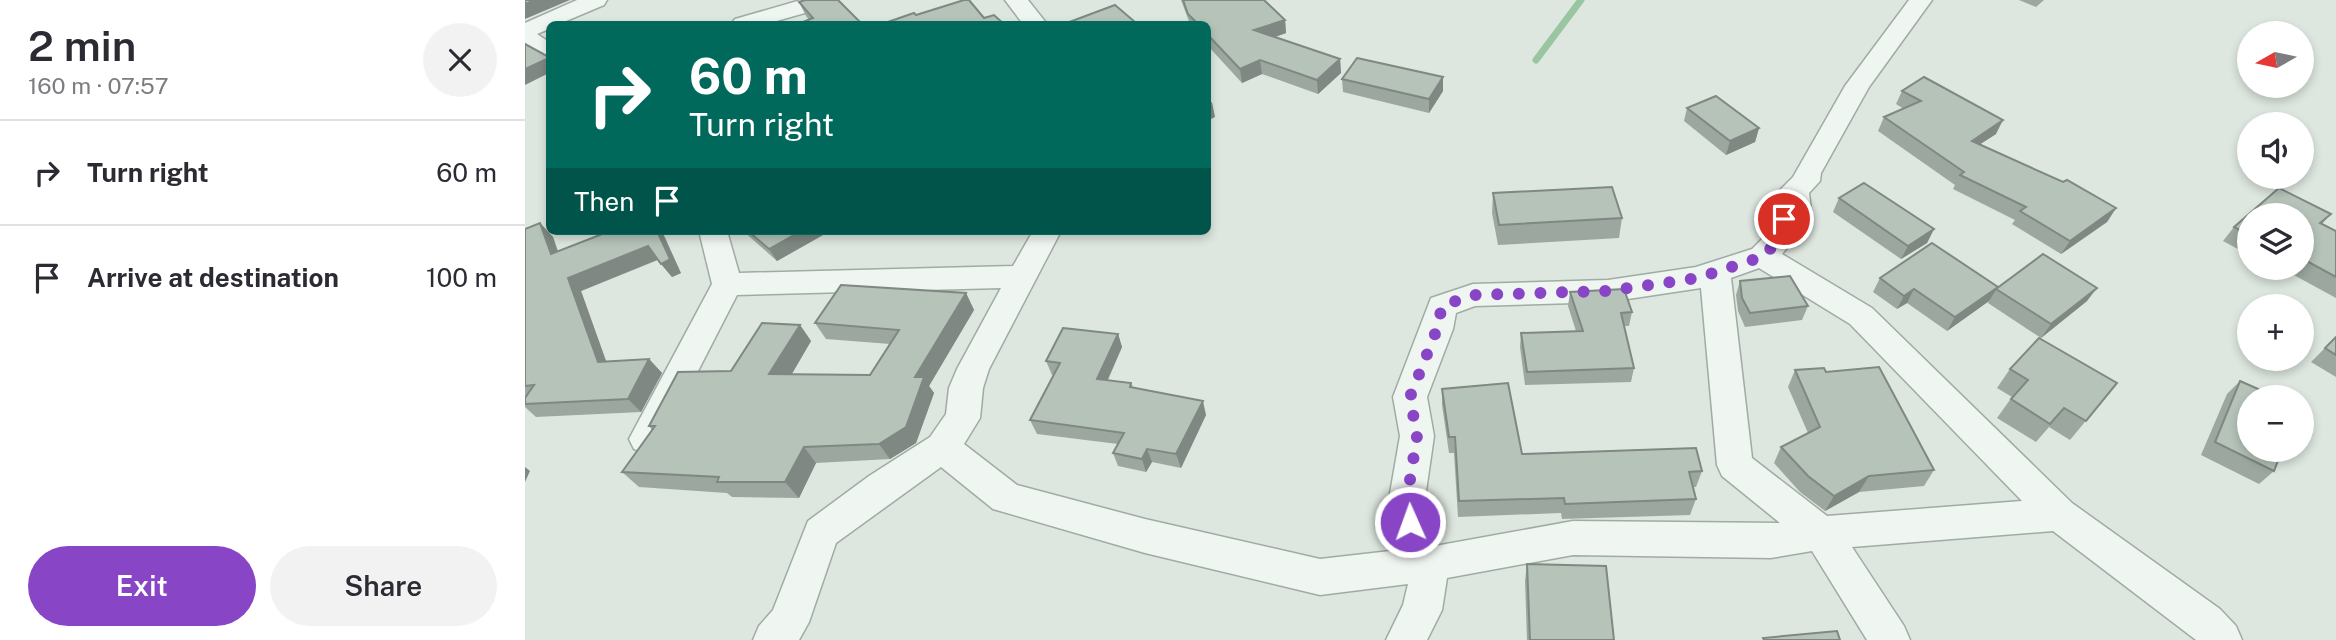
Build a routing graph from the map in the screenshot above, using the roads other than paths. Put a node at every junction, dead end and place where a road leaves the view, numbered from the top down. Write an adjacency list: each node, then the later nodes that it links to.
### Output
1 (596, 0): 5 (street)
2 (825, 0): 6 (street)
3 (1016, 0): 7 (street)
4 (1921, 0): 14 (street)
5 (548, 21)
6 (753, 21)
7 (1033, 21)
8 (546, 22): 9 (street)
9 (525, 31)
10 (525, 37): 11 (street)
11 (546, 50)
12 (714, 235): 17 (street)
13 (1045, 235): 16 (street)
14 (1762, 257): 15 (street); 20 (street)
15 (1715, 272): 21 (street); 22 (street)
16 (1022, 277): 17 (street); 19 (street)
17 (727, 284): 18 (street)
18 (646, 439)
19 (943, 447): 22 (street); 23 (street)
20 (2059, 514): 21 (street); 26 (street)
21 (1821, 533): 22 (street); 25 (street)
22 (1425, 565): 24 (street)
23 (773, 640)
24 (1406, 640)
25 (1890, 640)
26 (2222, 640)

